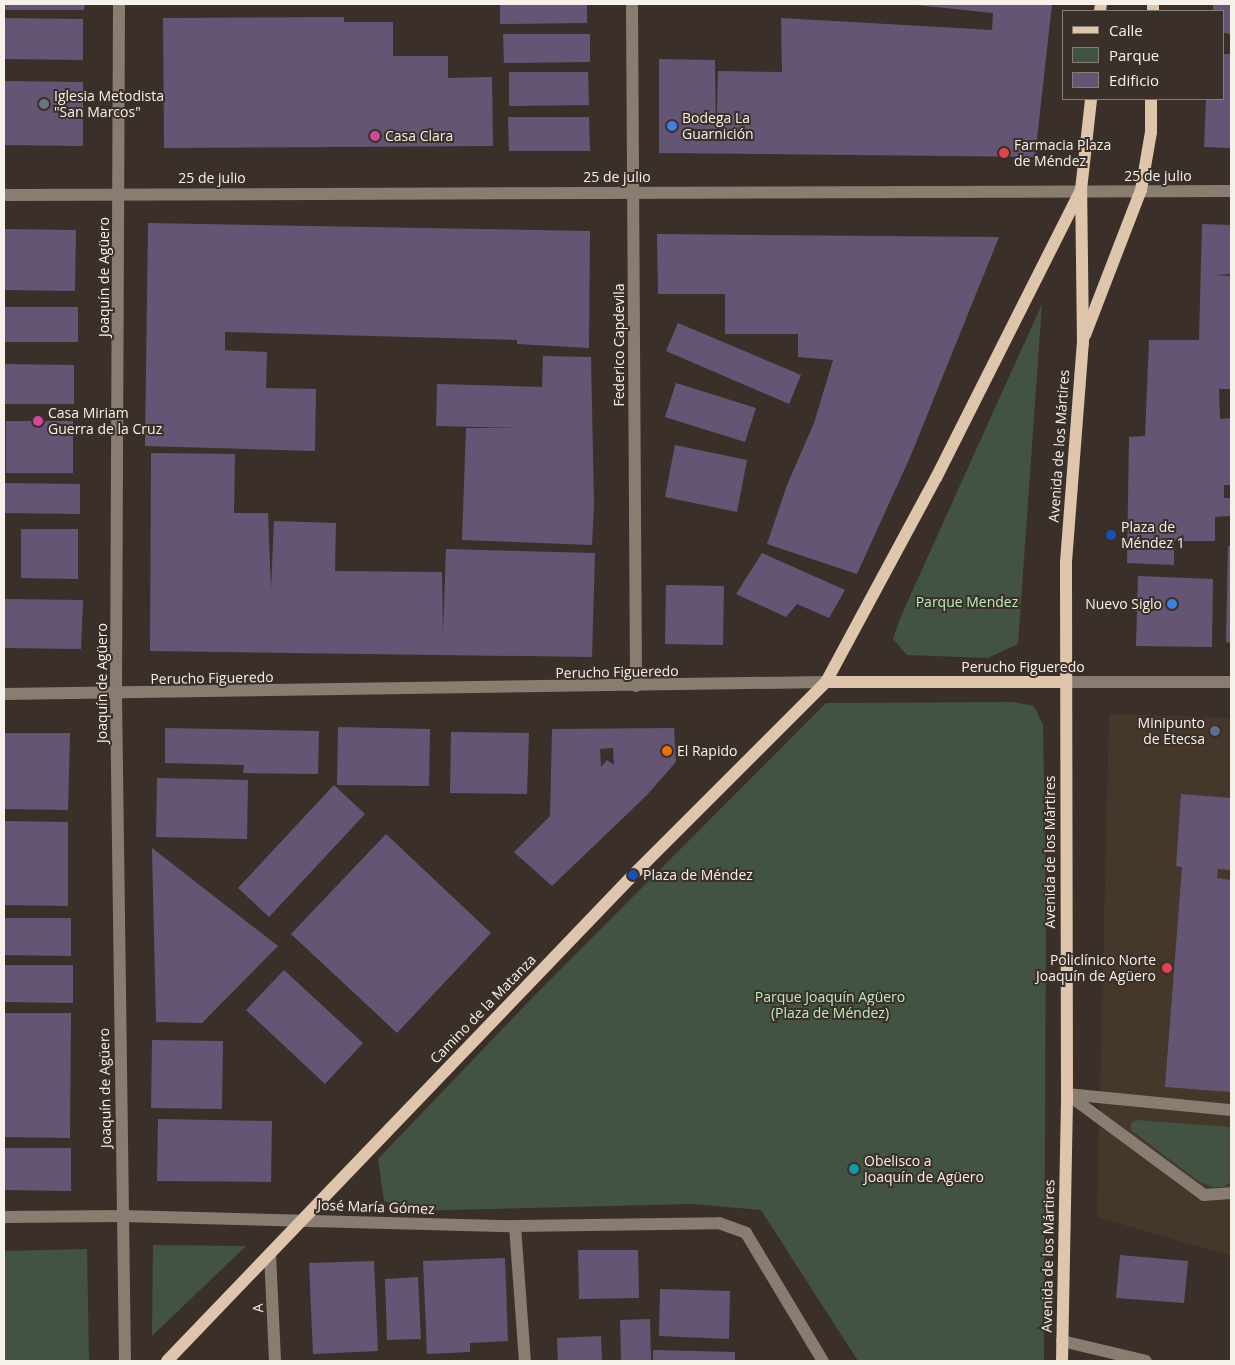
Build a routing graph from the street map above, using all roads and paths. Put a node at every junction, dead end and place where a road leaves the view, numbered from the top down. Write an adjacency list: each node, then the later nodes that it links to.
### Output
1 (119, 4): 9 (street, Joaquín de Agüero)
2 (632, 4): 8 (street, Federico Capdevila)
3 (1091, 100): 5 (main road, Avenida de los Mártires)
4 (1151, 100): 6 (main road, Avenida de los Mártires)
5 (1081, 190): 6 (street, 25 de julio); 8 (street, 25 de julio); 11 (main road, Avenida de los Mártires); 12 (main road, Avenida de los Mártires)
6 (1141, 190): 7 (street, 25 de julio); 11 (main road, Avenida de los Mártires)
7 (1231, 191)
8 (633, 192): 9 (street, 25 de julio); 15 (street, Federico Capdevila)
9 (120, 194): 10 (street, 25 de julio); 17 (street, Joaquín de Agüero)
10 (4, 195)
11 (1082, 343): 13 (main road, Avenida de los Mártires)
12 (826, 682): 13 (main road, Perucho Figueredo); 15 (street, Perucho Figueredo); 23 (main road, Camino de la Matanza)
13 (1066, 682): 14 (street, Perucho Figueredo); 18 (main road, Avenida de los Mártires)
14 (1231, 682)
15 (636, 686): 17 (street, Perucho Figueredo)
16 (4, 694): 17 (street, Perucho Figueredo)
17 (116, 694): 21 (street, Joaquín de Agüero)
18 (1067, 1094): 19 (street); 20 (street); 26 (main road, Avenida de los Mártires)
19 (1231, 1110)
20 (1231, 1193)
21 (122, 1216): 22 (street, José María Gómez); 23 (street, José María Gómez); 27 (street, Joaquín de Agüero)
22 (4, 1217)
23 (303, 1220): 24 (street, José María Gómez); 25 (main road, Camino de la Matanza)
24 (515, 1226): 30 (street); 31 (street, José María Gómez)
25 (270, 1254): 28 (main road, Camino de la Matanza); 29 (street, A)
26 (1062, 1341): 32 (main road, Avenida de los Mártires); 33 (street)
27 (125, 1361)
28 (167, 1361)
29 (275, 1361)
30 (525, 1361)
31 (823, 1361)
32 (1062, 1361)
33 (1146, 1361)

